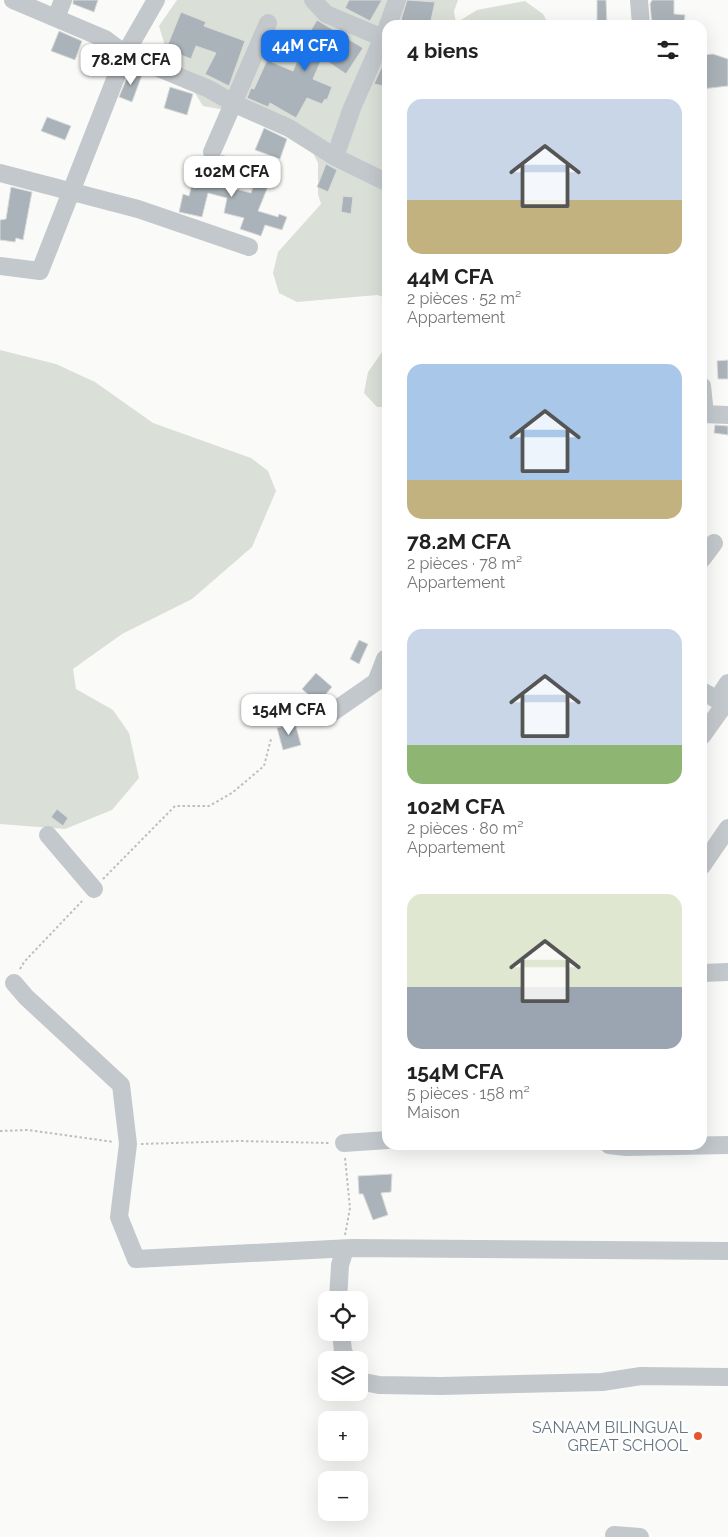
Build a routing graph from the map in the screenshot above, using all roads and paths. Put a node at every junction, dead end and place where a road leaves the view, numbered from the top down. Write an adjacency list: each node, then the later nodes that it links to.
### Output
1 (13, 0): 8 (street)
2 (63, 0): 8 (street)
3 (156, 0): 14 (street)
4 (313, 0): 7 (street)
5 (397, 0): 9 (street)
6 (639, 0): 10 (street)
7 (329, 7): 12 (street)
8 (56, 18): 14 (street)
9 (390, 20)
10 (641, 20)
11 (268, 23): 15 (street)
12 (382, 28)
13 (382, 39): 17 (street)
14 (125, 54): 15 (street); 20 (street)
15 (235, 104): 16 (street); 17 (street)
16 (212, 152)
17 (335, 157): 19 (street)
18 (0, 173): 20 (street)
19 (382, 180)
20 (72, 192): 21 (street); 22 (street)
21 (249, 247)
22 (0, 266)
23 (707, 414): 24 (street)
24 (728, 415)
25 (714, 542): 26 (street)
26 (707, 552)
27 (382, 667): 31 (street)
28 (728, 683): 30 (street)
29 (707, 693): 30 (street)
30 (723, 704): 32 (street)
31 (327, 716)
32 (707, 728)
33 (271, 739): 37 (path)
34 (728, 828): 36 (street)
35 (48, 835): 37 (street)
36 (707, 859)
37 (94, 889): 40 (path)
38 (728, 972): 39 (street)
39 (707, 973)
40 (14, 983): 44 (street)
41 (0, 1131): 44 (path)
42 (382, 1140): 43 (street)
43 (344, 1143): 44 (path); 47 (path)
44 (128, 1144): 47 (street)
45 (707, 1145): 46 (street)
46 (728, 1145)
47 (345, 1249): 48 (street); 49 (street)
48 (728, 1251)
49 (339, 1291)
50 (728, 1377): 51 (street)
51 (368, 1383)
52 (614, 1535): 53 (street)
53 (640, 1537)

